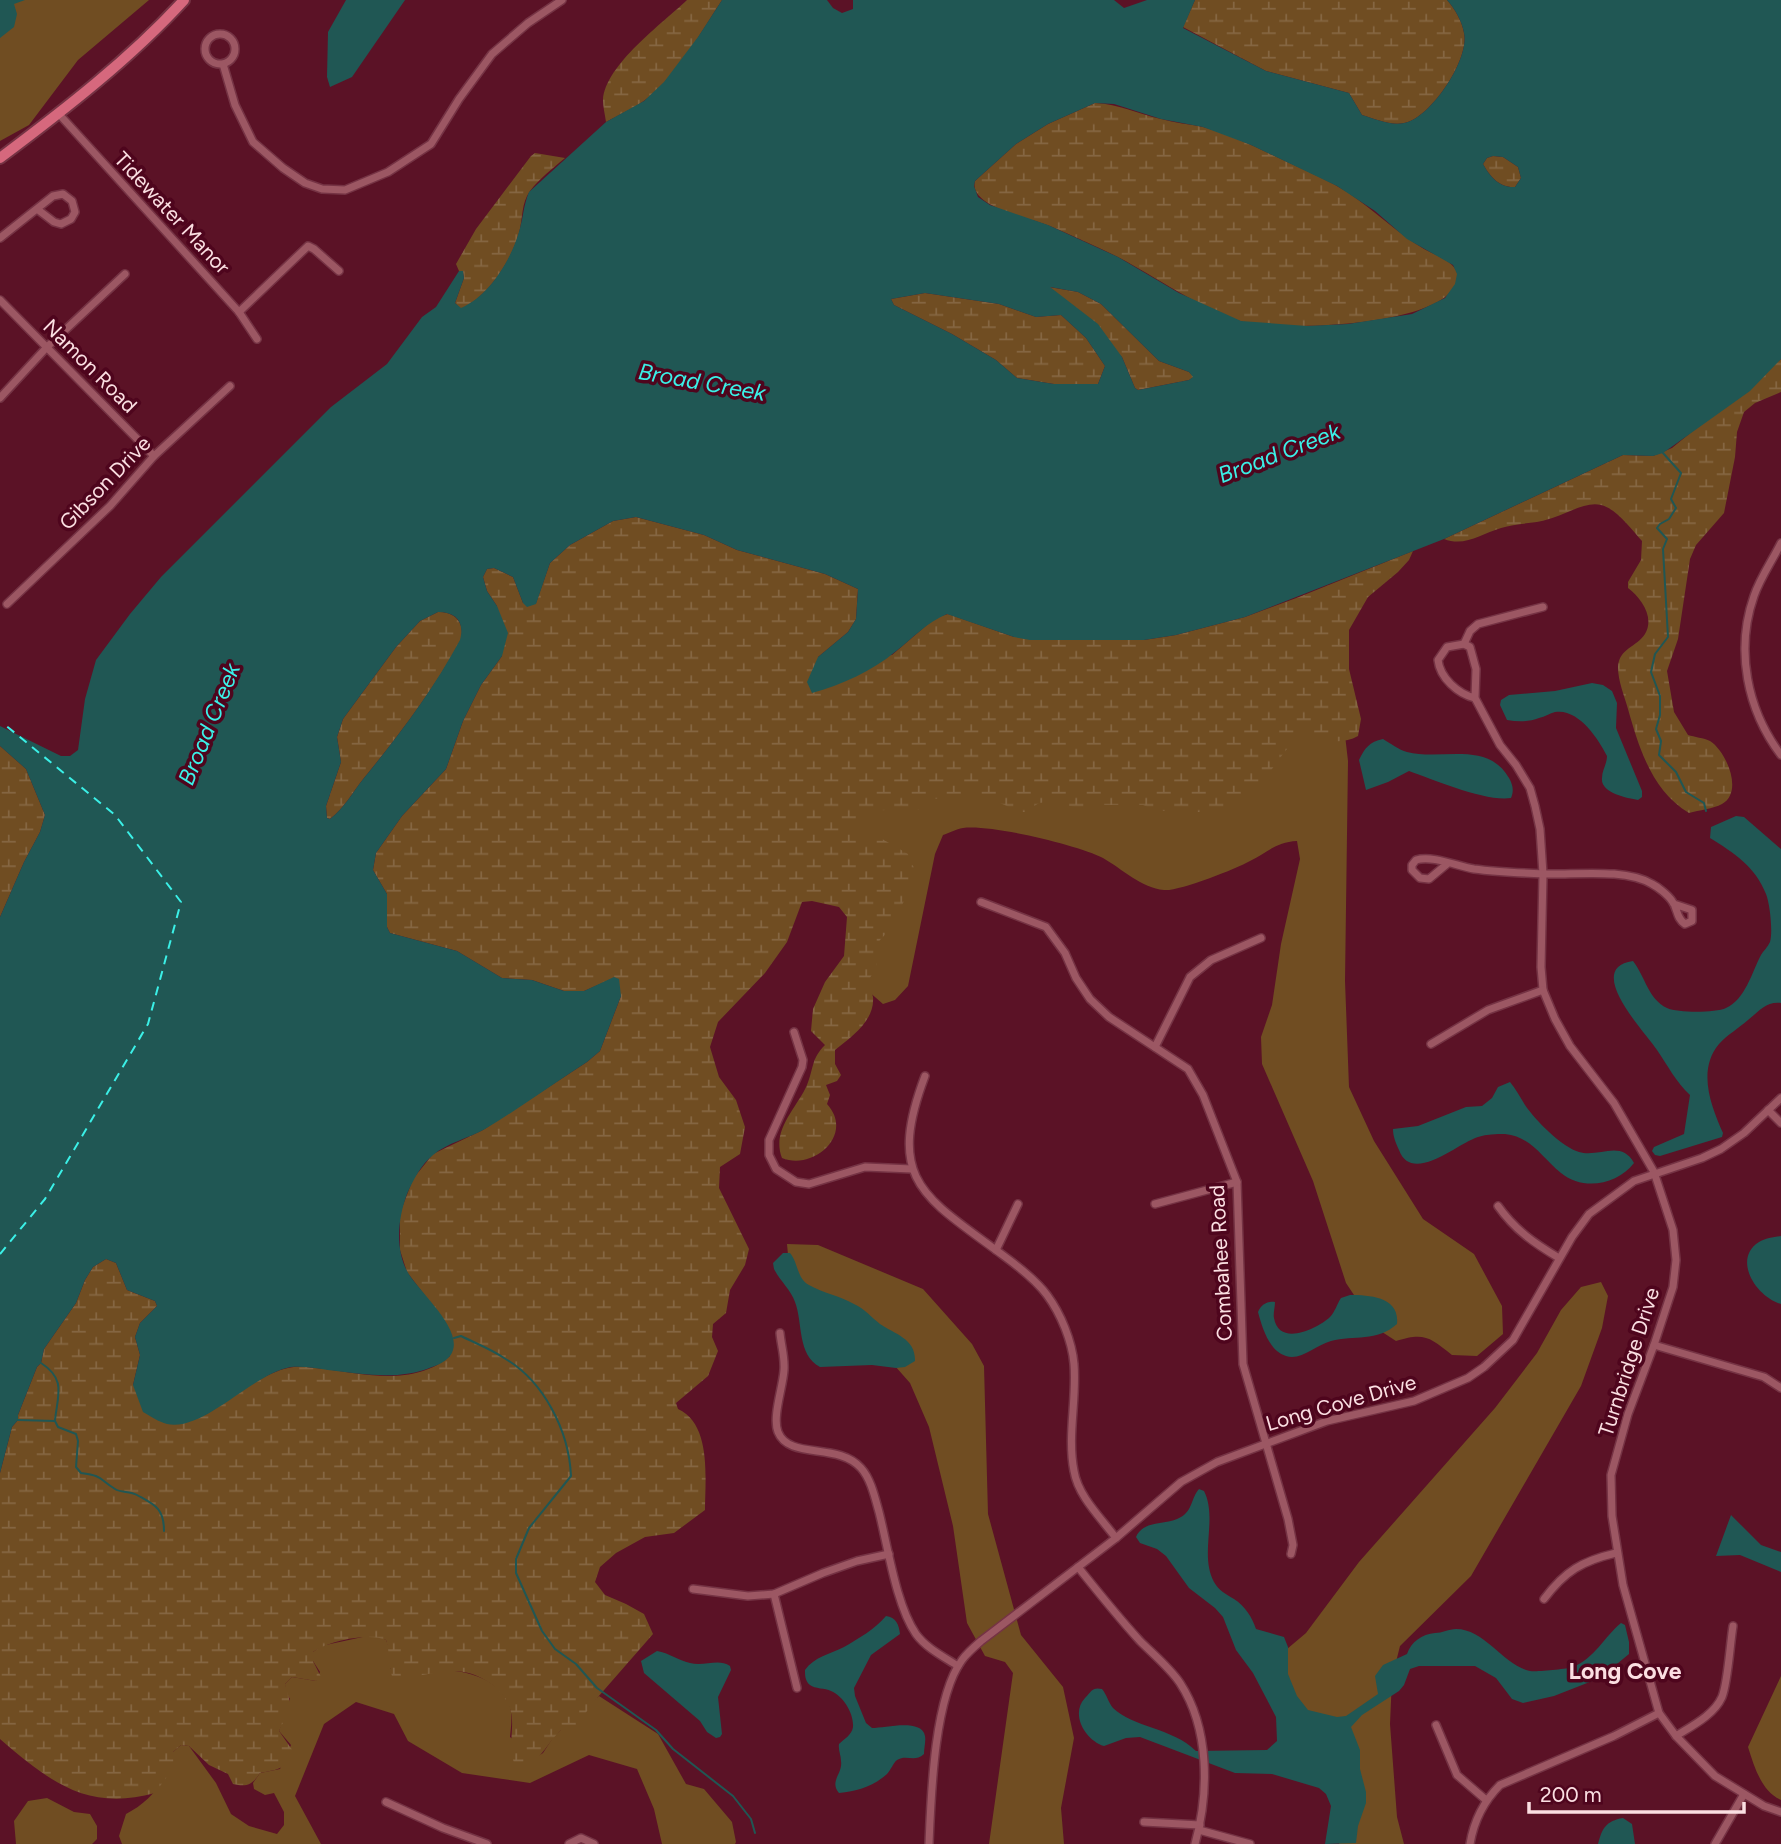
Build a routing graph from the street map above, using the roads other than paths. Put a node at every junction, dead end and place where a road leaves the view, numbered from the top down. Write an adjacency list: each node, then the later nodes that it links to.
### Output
1 (184, 0): 4 (street)
2 (562, 0): 3 (street)
3 (223, 64): 3 (street)
4 (58, 113): 5 (street); 11 (street, Tidewater Manor)
5 (0, 158)
6 (37, 209): 6 (street); 7 (street)
7 (0, 238)
8 (339, 271): 11 (street)
9 (125, 274): 13 (street)
10 (0, 300): 13 (street, Namon Road)
11 (239, 312): 12 (street, Tidewater Manor)
12 (257, 339)
13 (47, 347): 15 (street); 16 (street, Namon Road)
14 (230, 386): 16 (street, Gibson Drive)
15 (0, 398)
16 (154, 456): 18 (street, Gibson Drive)
17 (1781, 543): 22 (street)
18 (7, 604)
19 (1543, 607): 20 (street)
20 (1464, 644): 21 (street, Turnbridge Drive); 21 (street, Turnbridge Drive)
21 (1475, 698): 24 (street, Turnbridge Drive)
22 (1781, 755)
23 (1447, 864): 24 (street)
24 (1543, 874): 26 (street); 28 (street, Turnbridge Drive)
25 (981, 902): 31 (street, Combahee Road)
26 (1674, 904)
27 (1261, 937): 31 (street)
28 (1543, 990): 30 (street); 37 (street, Turnbridge Drive)
29 (794, 1032): 36 (street)
30 (1431, 1044)
31 (1155, 1047): 38 (street, Combahee Road)
32 (925, 1076): 36 (street)
33 (1781, 1098): 34 (street, Long Cove Drive)
34 (1768, 1110): 35 (street); 37 (street, Long Cove Drive)
35 (1781, 1123)
36 (912, 1169): 42 (street)
37 (1654, 1172): 43 (street, Long Cove Drive); 45 (street, Turnbridge Drive)
38 (1237, 1182): 40 (street); 47 (street, Combahee Road)
39 (1018, 1204): 42 (street)
40 (1155, 1204)
41 (1497, 1206): 43 (street)
42 (996, 1250): 48 (street)
43 (1559, 1258): 47 (street, Long Cove Drive)
44 (780, 1333): 50 (street)
45 (1654, 1345): 46 (street); 49 (street, Turnbridge Drive)
46 (1781, 1388)
47 (1265, 1443): 48 (street, Long Cove Drive); 51 (street, Combahee Road)
48 (1116, 1538): 52 (street, Long Cove Drive)
49 (1616, 1553): 55 (street); 59 (street, Turnbridge Drive)
50 (889, 1554): 54 (street); 57 (street)
51 (1291, 1555)
52 (1078, 1567): 57 (street, Long Cove Drive); 67 (street)
53 (694, 1589): 54 (street)
54 (774, 1594): 58 (street)
55 (1544, 1599)
56 (1733, 1626): 61 (street)
57 (958, 1666): 71 (street, Long Cove Drive)
58 (797, 1688)
59 (1659, 1713): 61 (street, Turnbridge Drive); 63 (street)
60 (1436, 1725): 63 (street)
61 (1676, 1736): 62 (street, Turnbridge Drive)
62 (1744, 1794): 65 (street, Turnbridge Drive); 75 (street)
63 (1486, 1800): 74 (street)
64 (386, 1802): 68 (street)
65 (1781, 1812)
66 (1144, 1822): 67 (street)
67 (1199, 1828): 72 (street); 73 (street)
68 (487, 1844)
69 (569, 1844): 70 (street)
70 (594, 1844)
71 (929, 1844)
72 (1195, 1844)
73 (1251, 1844)
74 (1470, 1844)
75 (1715, 1844)

